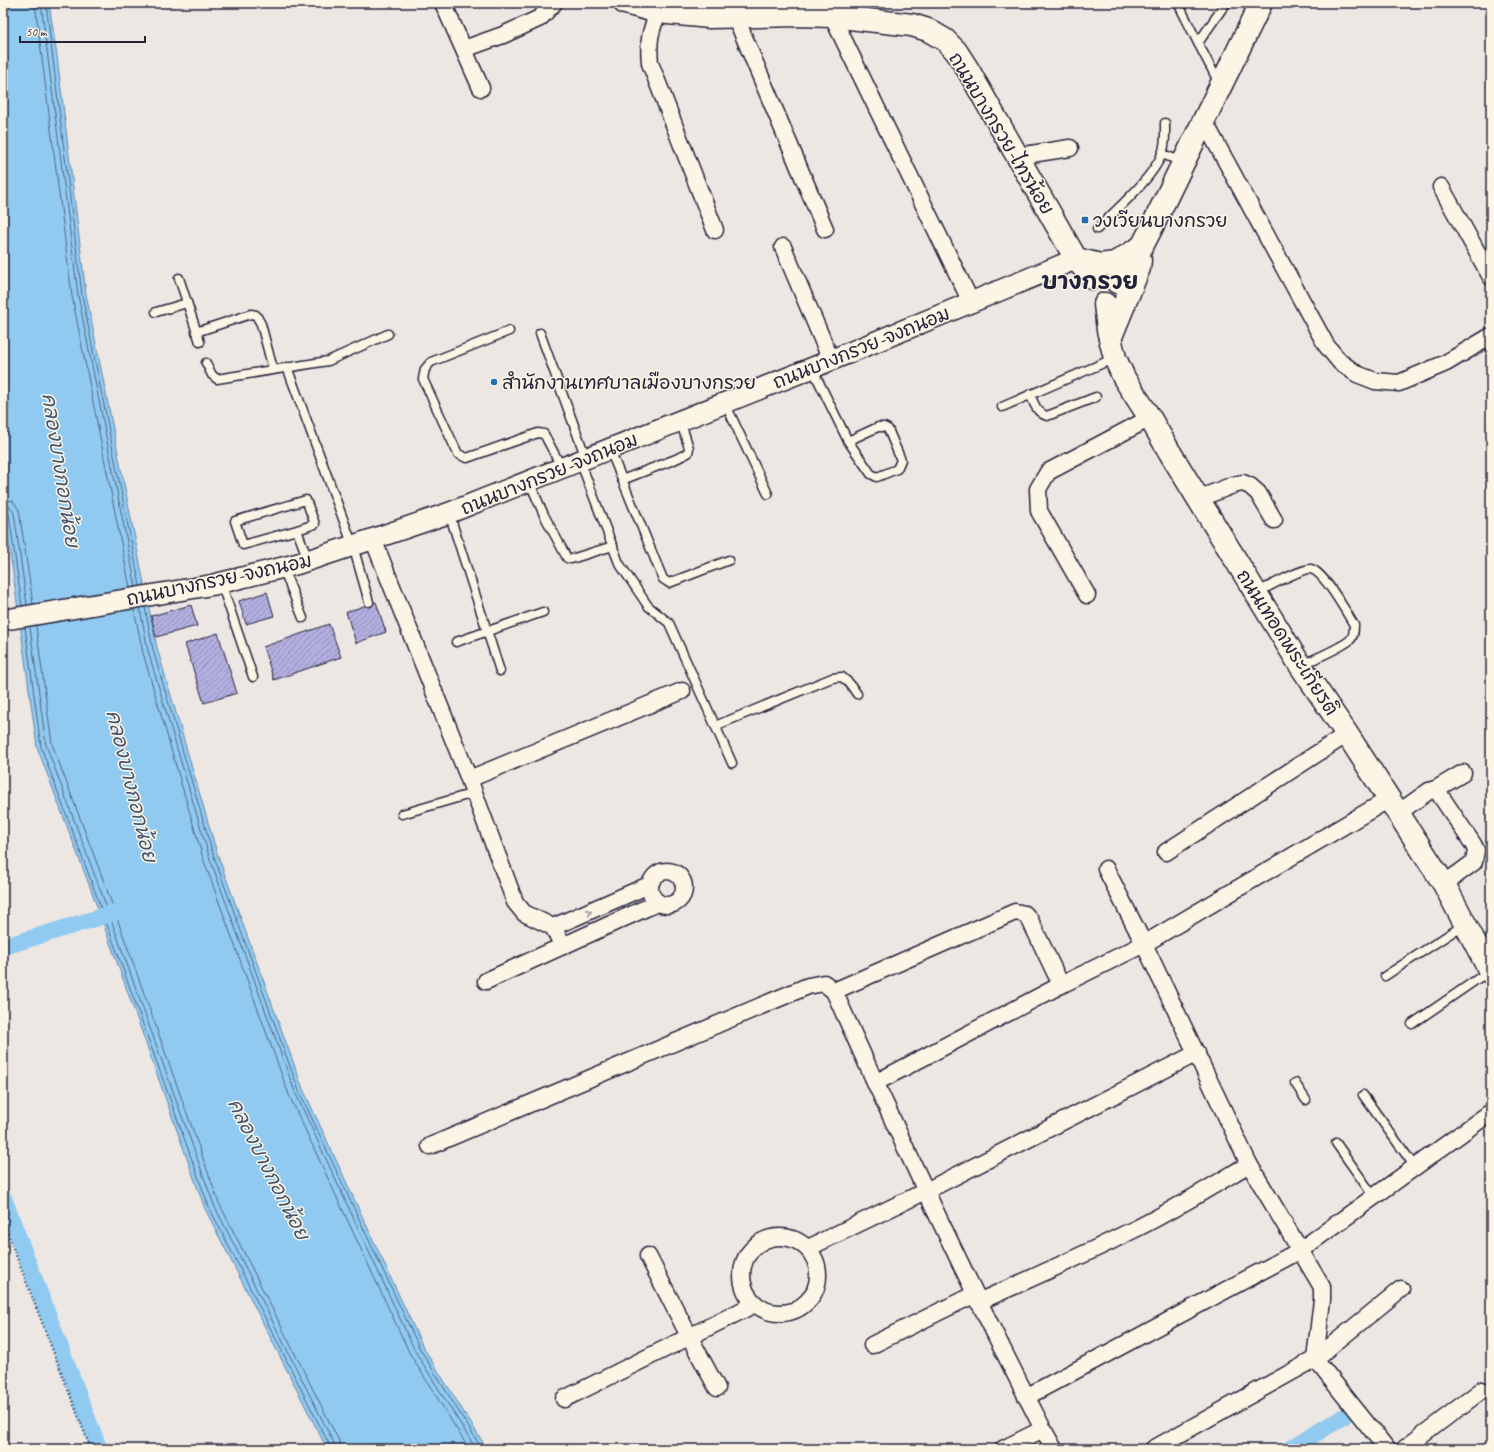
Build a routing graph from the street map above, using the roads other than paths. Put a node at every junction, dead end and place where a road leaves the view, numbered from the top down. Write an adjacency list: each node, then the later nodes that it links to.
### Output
1 (443, 3): 13 (street)
2 (554, 3): 13 (street)
3 (625, 3): 9 (main road, ถนนบางกรวย-ไทรน้อย)
4 (1178, 3): 12 (lane)
5 (1226, 3): 12 (lane)
6 (1261, 3): 14 (main road)
7 (799, 9): 10 (main road, ถนนบางกรวย-ไทรน้อย); 11 (main road, ถนนบางกรวย-ไทรน้อย)
8 (706, 10): 9 (main road, ถนนบางกรวย-ไทรน้อย); 11 (main road, ถนนบางกรวย-ไทรน้อย)
9 (658, 12): 25 (street)
10 (832, 16): 20 (main road, ถนนบางกรวย-ไทรน้อย); 33 (street)
11 (736, 18): 23 (street)
12 (1198, 43): 14 (lane)
13 (464, 49): 15 (street)
14 (1221, 87): 16 (main road)
15 (481, 88)
16 (1204, 121): 21 (main road); 41 (street)
17 (1165, 123): 19 (lane)
18 (1070, 148): 20 (street)
19 (1162, 154): 21 (lane); 24 (lane)
20 (1018, 156): 28 (main road, ถนนบางกรวย-ไทรน้อย)
21 (1183, 162): 27 (main road)
22 (1441, 187): 29 (street)
23 (825, 229)
24 (1097, 229)
25 (715, 230)
26 (783, 247): 44 (street)
27 (1141, 247): 28 (main road); 32 (main road); 43 (main road)
28 (1076, 259): 31 (main road, ถนนบางกรวย-ไทรน้อย); 33 (street, ถนนบางกรวย-จงถนอม)
29 (1491, 277)
30 (179, 278): 34 (lane)
31 (1092, 278): 32 (main road); 35 (main road)
32 (1117, 282): 35 (main road)
33 (971, 302): 44 (street, ถนนบางกรวย-จงถนอม)
34 (187, 303): 36 (lane); 38 (lane)
35 (1105, 304): 43 (main road, ถนนเทอดพระเกียรติ)
36 (156, 312)
37 (508, 331): 58 (lane)
38 (196, 332): 42 (lane); 48 (lane)
39 (540, 333): 57 (lane)
40 (388, 334): 46 (lane)
41 (1491, 336)
42 (200, 342)
43 (1113, 349): 49 (lane); 53 (main road, ถนนเทอดพระเกียรติ)
44 (831, 360): 47 (street, ถนนบางกรวย-จงถนอม)
45 (206, 364): 48 (lane)
46 (287, 367): 48 (lane); 67 (lane)
47 (812, 368): 51 (street, ถนนบางกรวย-จงถนอม); 55 (lane)
48 (273, 369)
49 (1030, 394): 50 (lane); 52 (lane)
50 (1096, 397)
51 (724, 403): 54 (street, ถนนบางกรวย-จงถนอม); 61 (lane)
52 (1002, 407)
53 (1150, 418): 62 (main road, ถนนเทอดพระเกียรติ); 74 (street)
54 (680, 420): 56 (street, ถนนบางกรวย-จงถนอม); 59 (lane)
55 (848, 441): 55 (lane)
56 (609, 449): 57 (street, ถนนบางกรวย-จงถนอม); 59 (lane)
57 (583, 459): 58 (street, ถนนบางกรวย-จงถนอม); 68 (lane)
58 (562, 468): 60 (street, ถนนบางกรวย-จงถนอม)
59 (622, 480): 69 (lane)
60 (529, 481): 63 (street, ถนนบางกรวย-จงถนอม); 68 (lane)
61 (768, 494)
62 (1198, 499): 64 (street); 73 (main road, ถนนเทอดพระเกียรติ)
63 (449, 513): 66 (street, ถนนบางกรวย-จงถนอม); 79 (lane)
64 (1274, 520)
65 (297, 530): 65 (lane); 70 (lane)
66 (373, 540): 67 (street, ถนนบางกรวย-จงถนอม); 90 (street)
67 (353, 546): 70 (street, ถนนบางกรวย-จงถนอม); 75 (lane)
68 (613, 546): 86 (lane)
69 (729, 560)
70 (309, 561): 71 (street, ถนนบางกรวย-จงถนอม)
71 (283, 568): 72 (street, ถนนบางกรวย-จงถนอม); 77 (lane)
72 (221, 582): 78 (street, ถนนบางกรวย-จงถนอม); 83 (lane)
73 (1255, 594): 81 (main road, ถนนเทอดพระเกียรติ); 81 (lane)
74 (1086, 595)
75 (369, 602)
76 (543, 612): 79 (lane)
77 (302, 618)
78 (3, 620)
79 (487, 632): 80 (lane); 82 (lane)
80 (456, 642)
81 (1300, 665): 87 (main road, ถนนเทอดพระเกียรติ)
82 (500, 671)
83 (253, 677)
84 (682, 691): 90 (street)
85 (857, 694): 86 (lane)
86 (715, 726): 88 (lane)
87 (1348, 734): 92 (main road, ถนนเทอดพระเกียรติ); 94 (street)
88 (732, 762)
89 (1463, 773): 91 (street)
90 (472, 786): 93 (lane); 100 (street)
91 (1436, 789): 92 (street); 96 (street)
92 (1394, 806): 96 (main road, ถนนเทอดพระเกียรติ); 101 (street)
93 (402, 814)
94 (1166, 852)
95 (1106, 869): 101 (street)
96 (1444, 884): 99 (main road, ถนนเทอดพระเกียรติ)
97 (649, 885): 98 (street); 98 (street); 100 (street, one-way to 97)
98 (657, 903): 102 (street)
99 (1465, 924): 103 (main road, ถนนเทอดพระเกียรติ); 104 (lane)
100 (553, 927): 102 (street)
101 (1144, 944): 106 (street); 109 (street)
102 (562, 946): 105 (street)
103 (1488, 962): 108 (lane)
104 (1385, 976)
105 (486, 981)
106 (1062, 985): 107 (street); 110 (street)
107 (834, 991): 110 (street); 116 (street)
108 (1412, 1024)
109 (1196, 1053): 117 (street); 119 (street)
110 (876, 1083): 119 (street)
111 (1295, 1083): 113 (lane)
112 (1362, 1095): 118 (lane)
113 (1306, 1100)
114 (1491, 1112): 118 (street)
115 (1336, 1143): 120 (lane)
116 (430, 1146)
117 (1249, 1164): 122 (street); 125 (street)
118 (1415, 1167): 120 (street)
119 (926, 1190): 121 (street); 125 (street)
120 (1374, 1197): 122 (street)
121 (808, 1248): 126 (street); 126 (street)
122 (1299, 1251): 129 (street); 132 (street)
123 (648, 1256): 127 (street)
124 (1401, 1289): 129 (street)
125 (976, 1298): 128 (street); 132 (street)
126 (755, 1304): 127 (street)
127 (689, 1336): 130 (street); 133 (street)
128 (872, 1345)
129 (1315, 1359): 137 (street); 138 (street)
130 (717, 1388)
131 (1482, 1390): 139 (street)
132 (1026, 1397): 134 (street)
133 (564, 1399)
134 (1043, 1429): 135 (street); 136 (street)
135 (1003, 1449)
136 (1054, 1449)
137 (1153, 1449)
138 (1387, 1449)
139 (1404, 1449)

